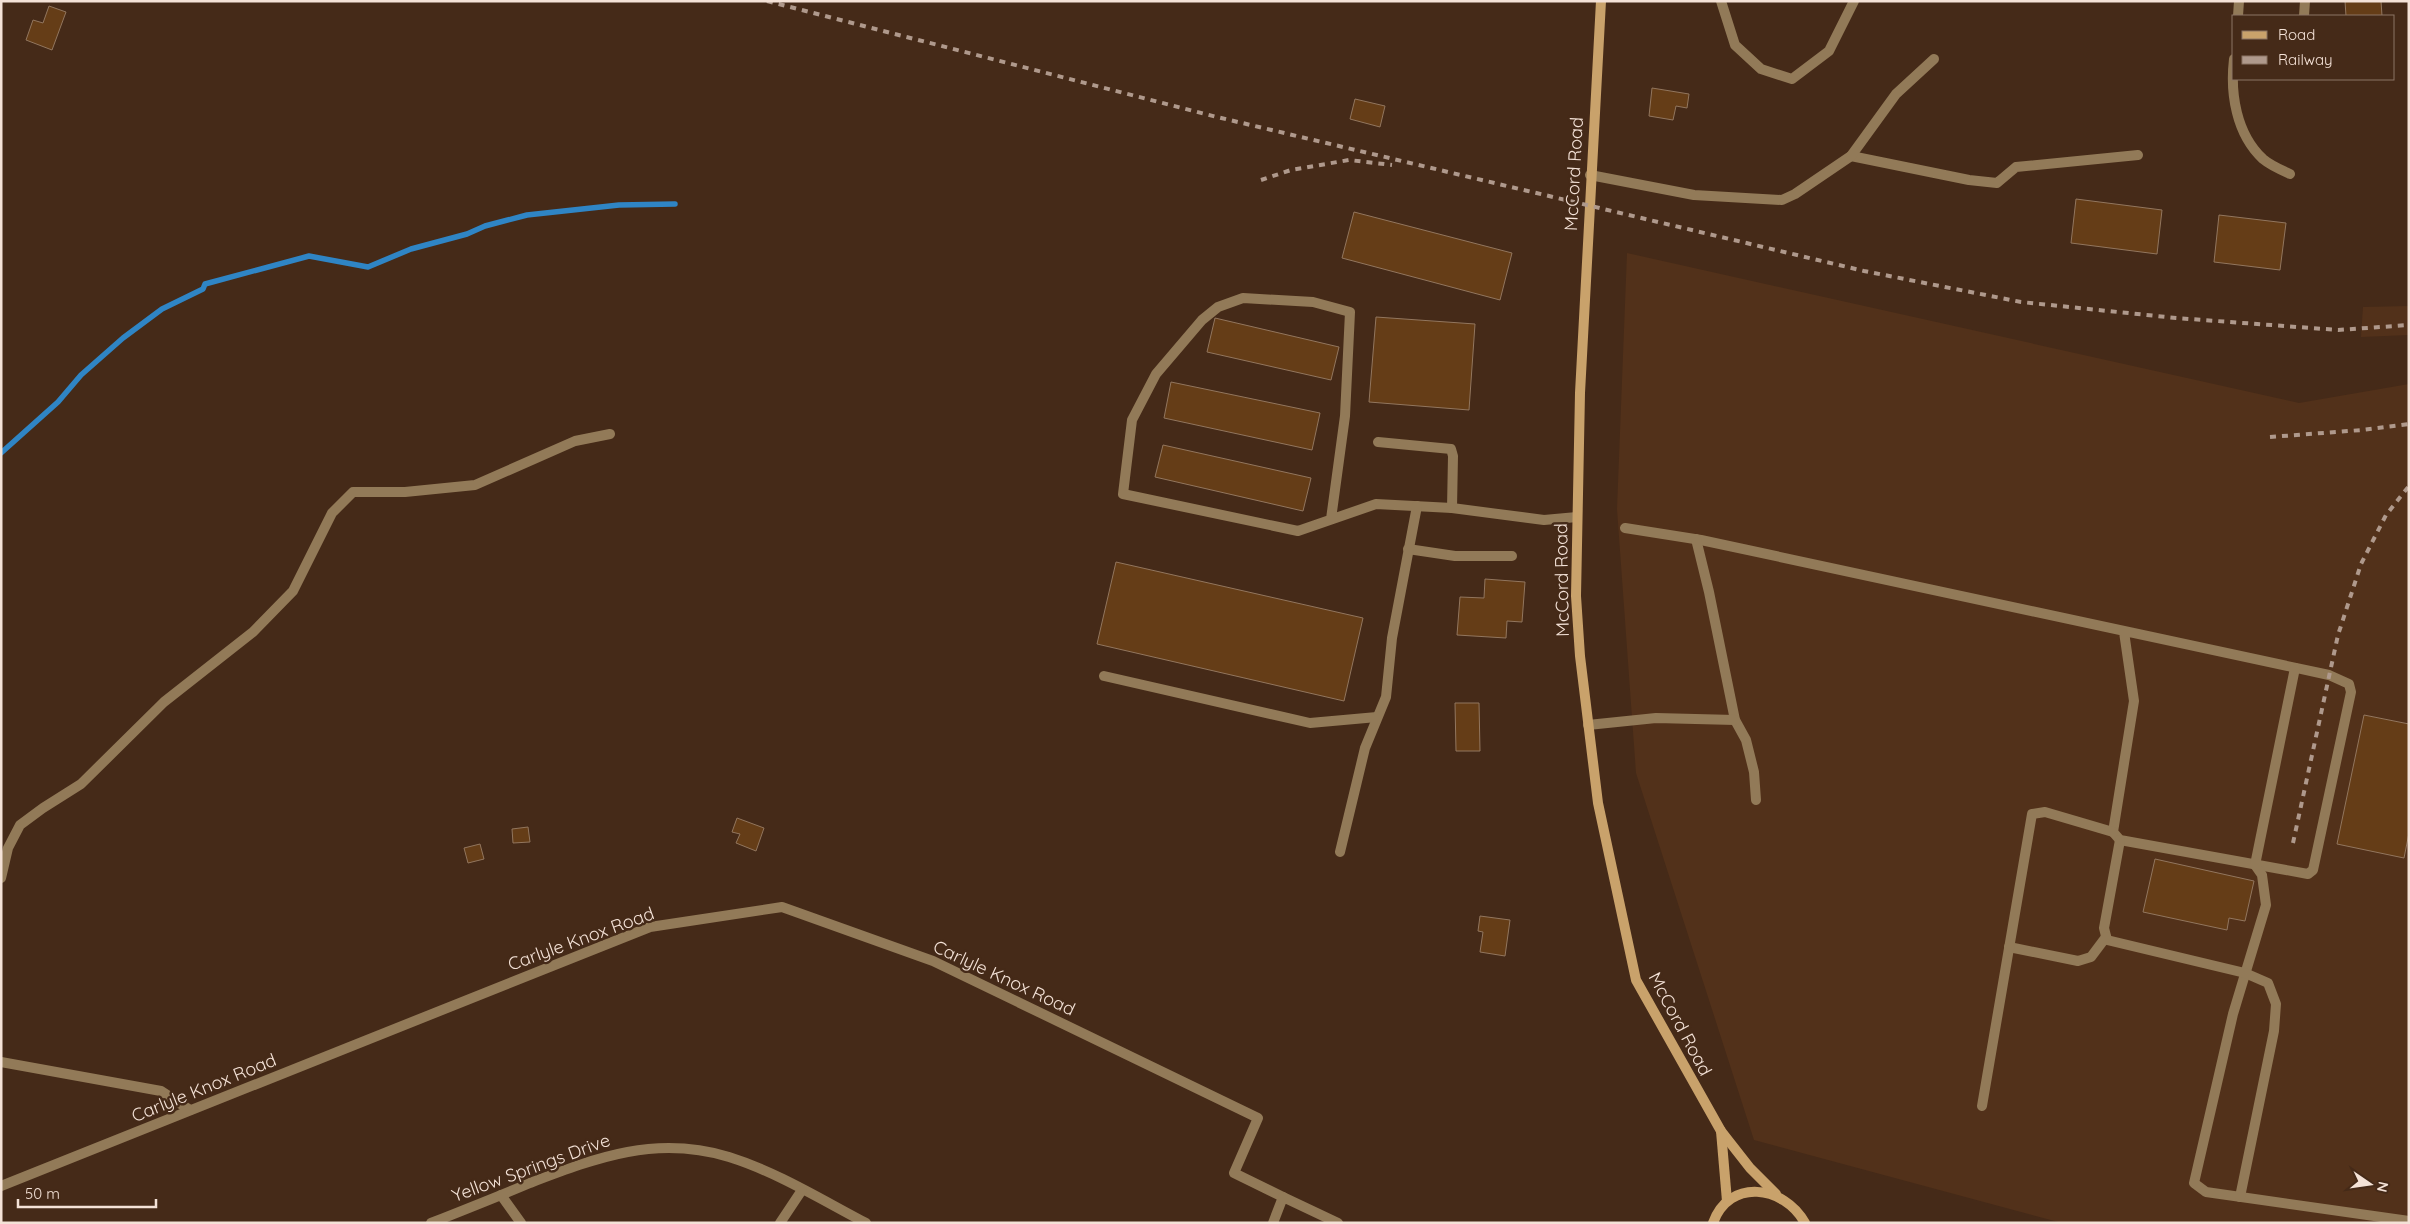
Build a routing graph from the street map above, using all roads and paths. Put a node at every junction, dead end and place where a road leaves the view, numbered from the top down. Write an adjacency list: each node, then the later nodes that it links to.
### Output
1 (1601, 1): 13 (street, McCord Road)
2 (1721, 1): 3 (street)
3 (1854, 1)
4 (2239, 1): 6 (street)
5 (2305, 1): 7 (street)
6 (2238, 15)
7 (2304, 15)
8 (1934, 59): 11 (street)
9 (2234, 80): 12 (street)
10 (2138, 155): 11 (street)
11 (1851, 156): 13 (street)
12 (2290, 174)
13 (1590, 175): 18 (street, McCord Road)
14 (610, 434): 35 (street)
15 (1378, 442): 17 (street)
16 (1418, 506): 17 (street); 19 (street); 22 (street)
17 (1452, 508): 18 (street)
18 (1577, 517): 29 (street, McCord Road)
19 (1331, 519): 19 (street)
20 (1625, 528): 21 (street)
21 (1696, 539): 24 (street); 28 (street)
22 (1408, 549): 23 (street); 27 (street)
23 (1512, 556)
24 (2124, 632): 25 (street); 31 (street)
25 (2295, 668): 34 (street); 34 (street)
26 (1104, 676): 27 (street)
27 (1377, 717): 33 (street)
28 (1736, 720): 29 (street); 30 (street)
29 (1588, 724): 42 (street, McCord Road)
30 (1756, 800)
31 (2113, 832): 32 (street); 37 (street)
32 (2120, 840): 34 (street); 36 (street)
33 (1340, 852)
34 (2255, 864): 38 (street)
35 (1, 878)
36 (2106, 937): 37 (street); 38 (street)
37 (2009, 947): 40 (street)
38 (2245, 973): 47 (street); 47 (street)
39 (1, 1062): 41 (street)
40 (1982, 1106)
41 (190, 1110): 43 (street, Carlyle Knox Road); 48 (street, Carlyle Knox Road)
42 (1721, 1131): 45 (street, McCord Road); 49 (street, McCord Road)
43 (1, 1186)
44 (802, 1190): 46 (street, Yellow Springs Drive); 54 (street); 55 (street, Yellow Springs Drive)
45 (1776, 1194): 49 (street); 58 (street, McCord Road)
46 (501, 1195): 52 (street, Yellow Springs Drive); 53 (street)
47 (2240, 1196): 51 (street)
48 (1283, 1198): 56 (street); 57 (street)
49 (1727, 1201): 50 (street)
50 (1712, 1221)
51 (2409, 1221)
52 (432, 1223)
53 (522, 1223)
54 (780, 1223)
55 (866, 1223)
56 (1273, 1223)
57 (1338, 1223)
58 (1806, 1223)

